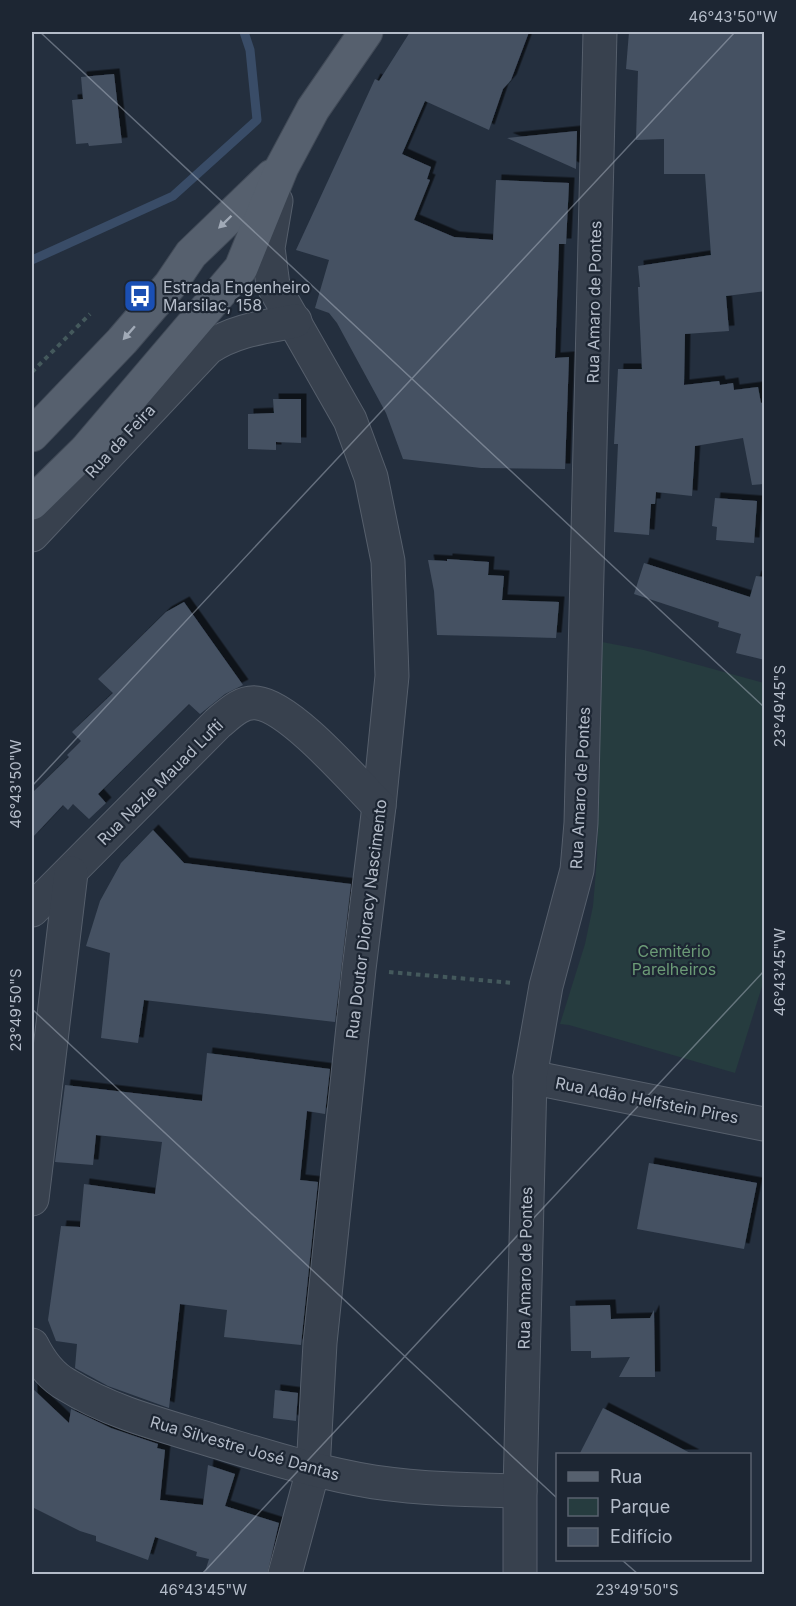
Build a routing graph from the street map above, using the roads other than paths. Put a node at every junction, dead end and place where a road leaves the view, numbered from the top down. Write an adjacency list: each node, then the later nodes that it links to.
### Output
1 (366, 32): 3 (main road)
2 (600, 32): 16 (street, Rua Amaro de Pontes)
3 (282, 166): 4 (main road, one-way to 4); 5 (main road); 7 (street)
4 (191, 254): 5 (main road); 6 (main road)
5 (241, 268): 7 (street); 9 (main road)
6 (170, 285): 9 (main road); 10 (main road, one-way to 10)
7 (273, 285): 8 (street, Rua Doutor Dioracy Nascimento)
8 (295, 321): 9 (street, Rua da Feira); 13 (street, Rua Doutor Dioracy Nascimento)
9 (195, 342): 11 (main road); 12 (street, Rua da Feira)
10 (32, 435)
11 (32, 503)
12 (32, 535)
13 (379, 806): 14 (street, Rua Nazle Mauad Lufti); 20 (street, Rua Doutor Dioracy Nascimento)
14 (71, 873): 15 (street, Rua Nazle Mauad Lufti); 18 (street)
15 (32, 910)
16 (530, 1077): 17 (street, Rua Adão Helfstein Pires); 21 (street, Rua Amaro de Pontes)
17 (765, 1124)
18 (32, 1199)
19 (32, 1345): 20 (street, Rua Silvestre José Dantas)
20 (313, 1470): 21 (street, Rua Silvestre José Dantas); 22 (street, Rua Doutor Dioracy Nascimento)
21 (520, 1491): 23 (street, Rua Amaro de Pontes)
22 (285, 1575)
23 (520, 1575)

